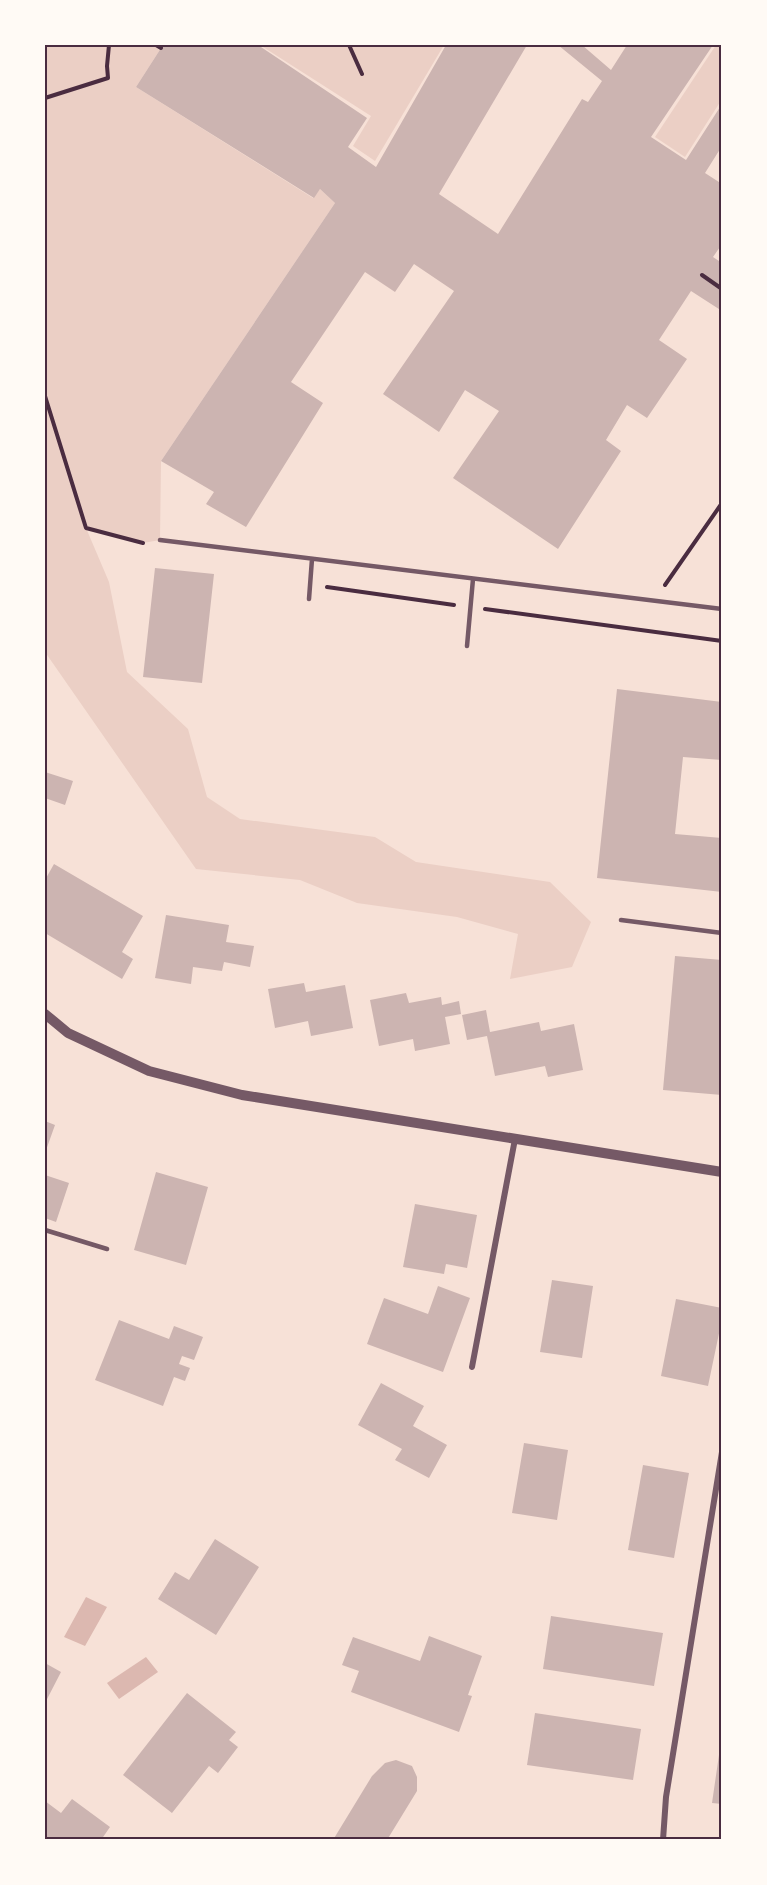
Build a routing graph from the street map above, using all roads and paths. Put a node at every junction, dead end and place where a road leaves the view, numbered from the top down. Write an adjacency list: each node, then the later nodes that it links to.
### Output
1 (109, 45): 6 (path)
2 (156, 45): 4 (path)
3 (349, 45): 5 (path)
4 (161, 48)
5 (362, 74)
6 (45, 98)
7 (702, 275): 8 (path)
8 (722, 289)
9 (45, 396): 11 (path)
10 (722, 503): 16 (path)
11 (160, 540): 12 (lane)
12 (312, 559): 13 (lane); 14 (lane)
13 (473, 579): 16 (lane); 17 (lane)
14 (310, 584): 15 (lane); 17 (path)
15 (309, 598)
16 (654, 601): 18 (lane)
17 (470, 607): 19 (path); 20 (lane)
18 (722, 609)
19 (722, 641)
20 (467, 646)
21 (621, 920): 22 (lane)
22 (722, 933)
23 (45, 1014): 24 (street)
24 (515, 1139): 25 (street); 28 (street)
25 (722, 1172)
26 (45, 1230): 27 (lane)
27 (107, 1249)
28 (472, 1368)
29 (722, 1452): 30 (street)
30 (663, 1840)

